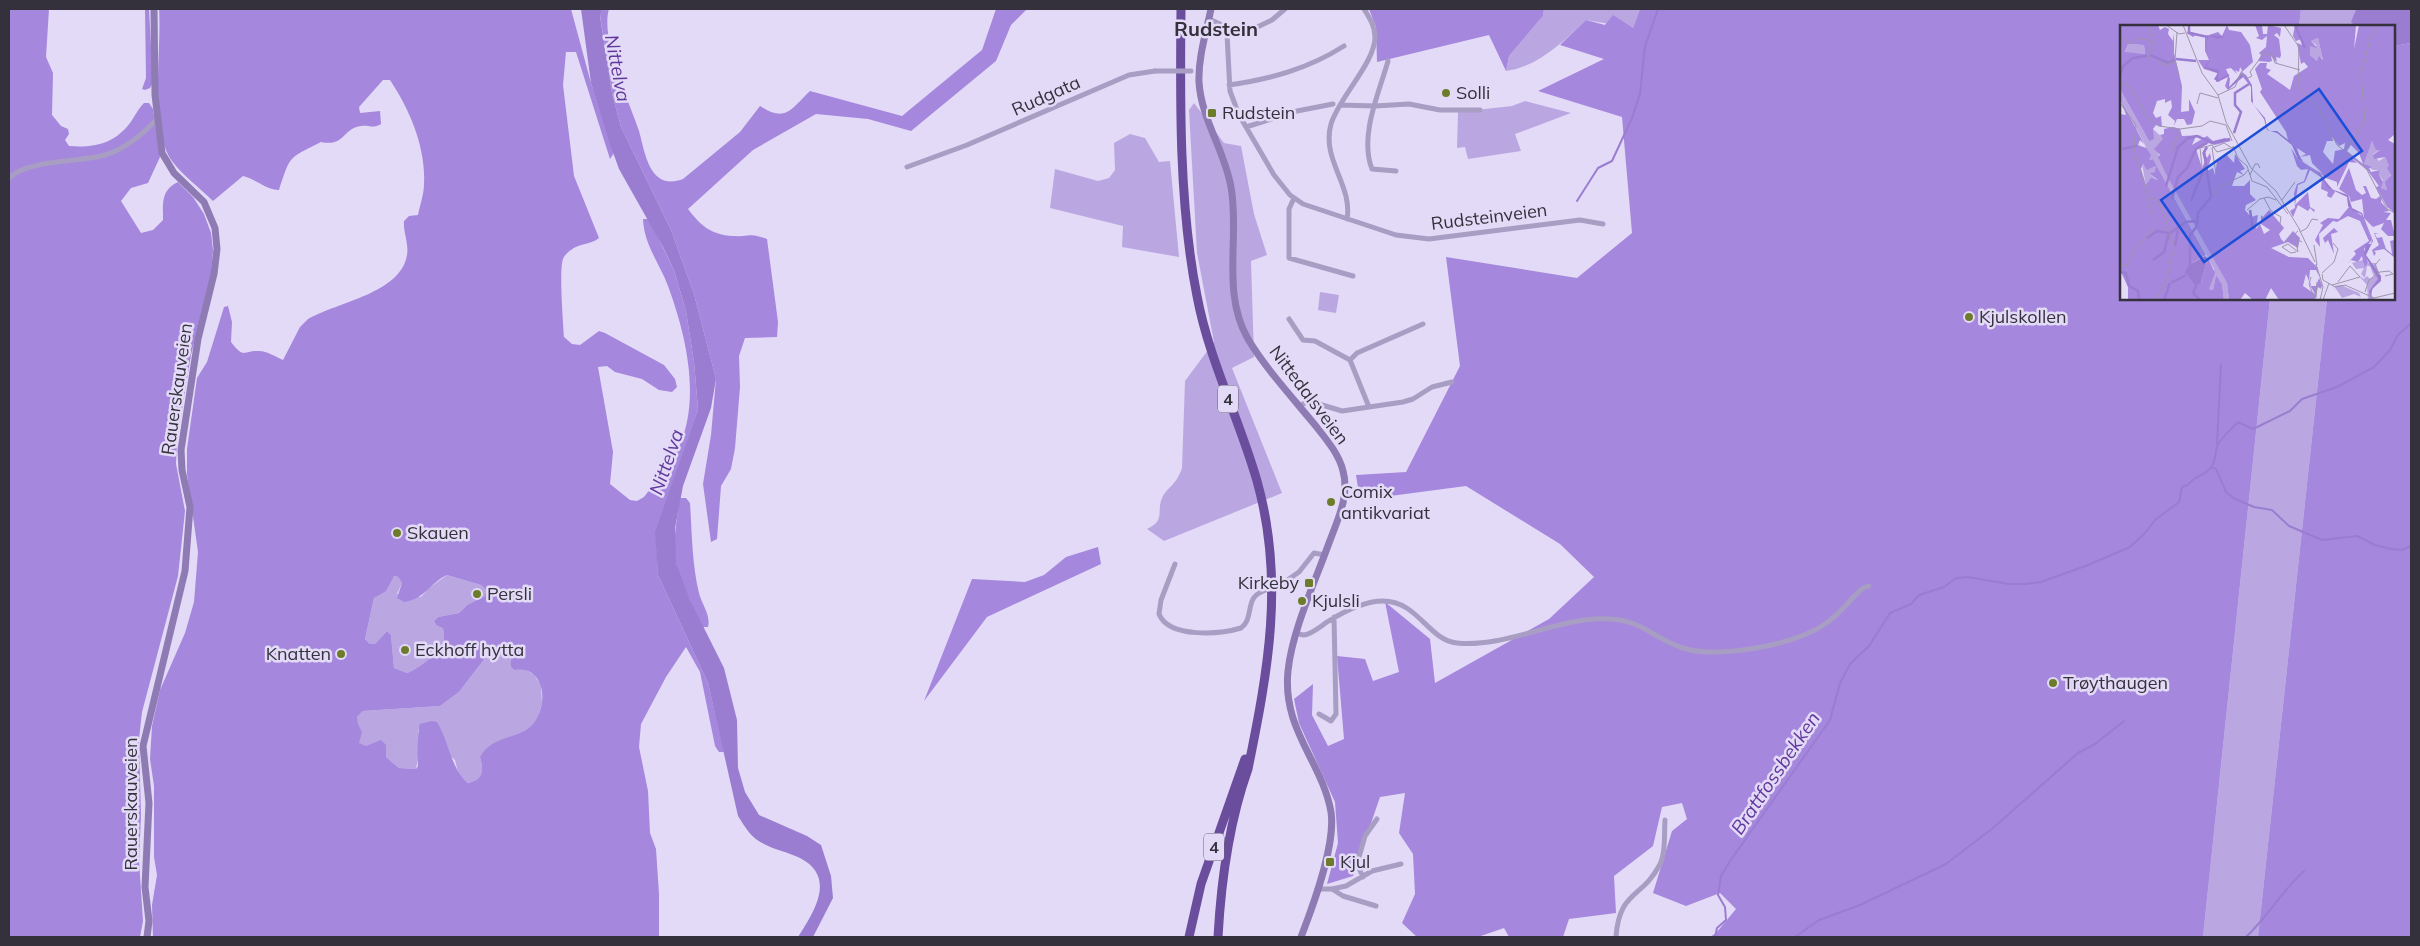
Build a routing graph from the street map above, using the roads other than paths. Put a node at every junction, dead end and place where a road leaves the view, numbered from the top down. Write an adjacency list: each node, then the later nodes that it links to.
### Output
1 (154, 9): 17 (main road, Rauerskauveien)
2 (1176, 9): 38 (highway, 4)
3 (1181, 9): 39 (highway, 4)
4 (1211, 9): 7 (main road, Nittedalsveien)
5 (1285, 9): 8 (street)
6 (1364, 9): 14 (street)
7 (1209, 19): 11 (main road, Nittedalsveien); 12 (street, Rudsteinveien)
8 (1245, 33)
9 (1344, 46): 12 (street)
10 (1388, 61): 15 (street)
11 (1199, 71): 19 (street, Rudgata, bridge); 30 (main road, Nittedalsveien)
12 (1229, 85): 18 (street, Rudsteinveien)
13 (1333, 104): 18 (street)
14 (1340, 105): 15 (street); 23 (street)
15 (1375, 106): 16 (street); 20 (street)
16 (1480, 110)
17 (158, 118): 21 (street); 47 (main road, Rauerskauveien)
18 (1246, 126): 22 (street, Rudsteinveien)
19 (907, 167)
20 (1396, 171)
21 (9, 178)
22 (1294, 198): 23 (street, Rudsteinveien); 25 (street)
23 (1347, 220): 24 (street, Rudsteinveien)
24 (1603, 224)
25 (1353, 276)
26 (1289, 319): 28 (street)
27 (1423, 324): 28 (street)
28 (1350, 360): 31 (street)
29 (1452, 382): 31 (street)
30 (1299, 406): 31 (street); 32 (main road, Nittedalsveien)
31 (1369, 407)
32 (1325, 555): 33 (street, bridge); 36 (main road, Nittedalsveien)
33 (1175, 564)
34 (1869, 586): 35 (street)
35 (1334, 617): 36 (street); 37 (street)
36 (1297, 633): 44 (main road, Nittedalsveien)
37 (1319, 714)
38 (1244, 759): 39 (highway, 4); 48 (highway, 4)
39 (1242, 786): 49 (highway, 4)
40 (1377, 819): 43 (street)
41 (1665, 820): 51 (street)
42 (1401, 864): 43 (street)
43 (1363, 877): 45 (street)
44 (1317, 889): 45 (street); 50 (main road, Nittedalsveien)
45 (1332, 889): 46 (street)
46 (1376, 906)
47 (147, 937)
48 (1189, 937)
49 (1218, 937)
50 (1300, 937)
51 (1616, 937)

